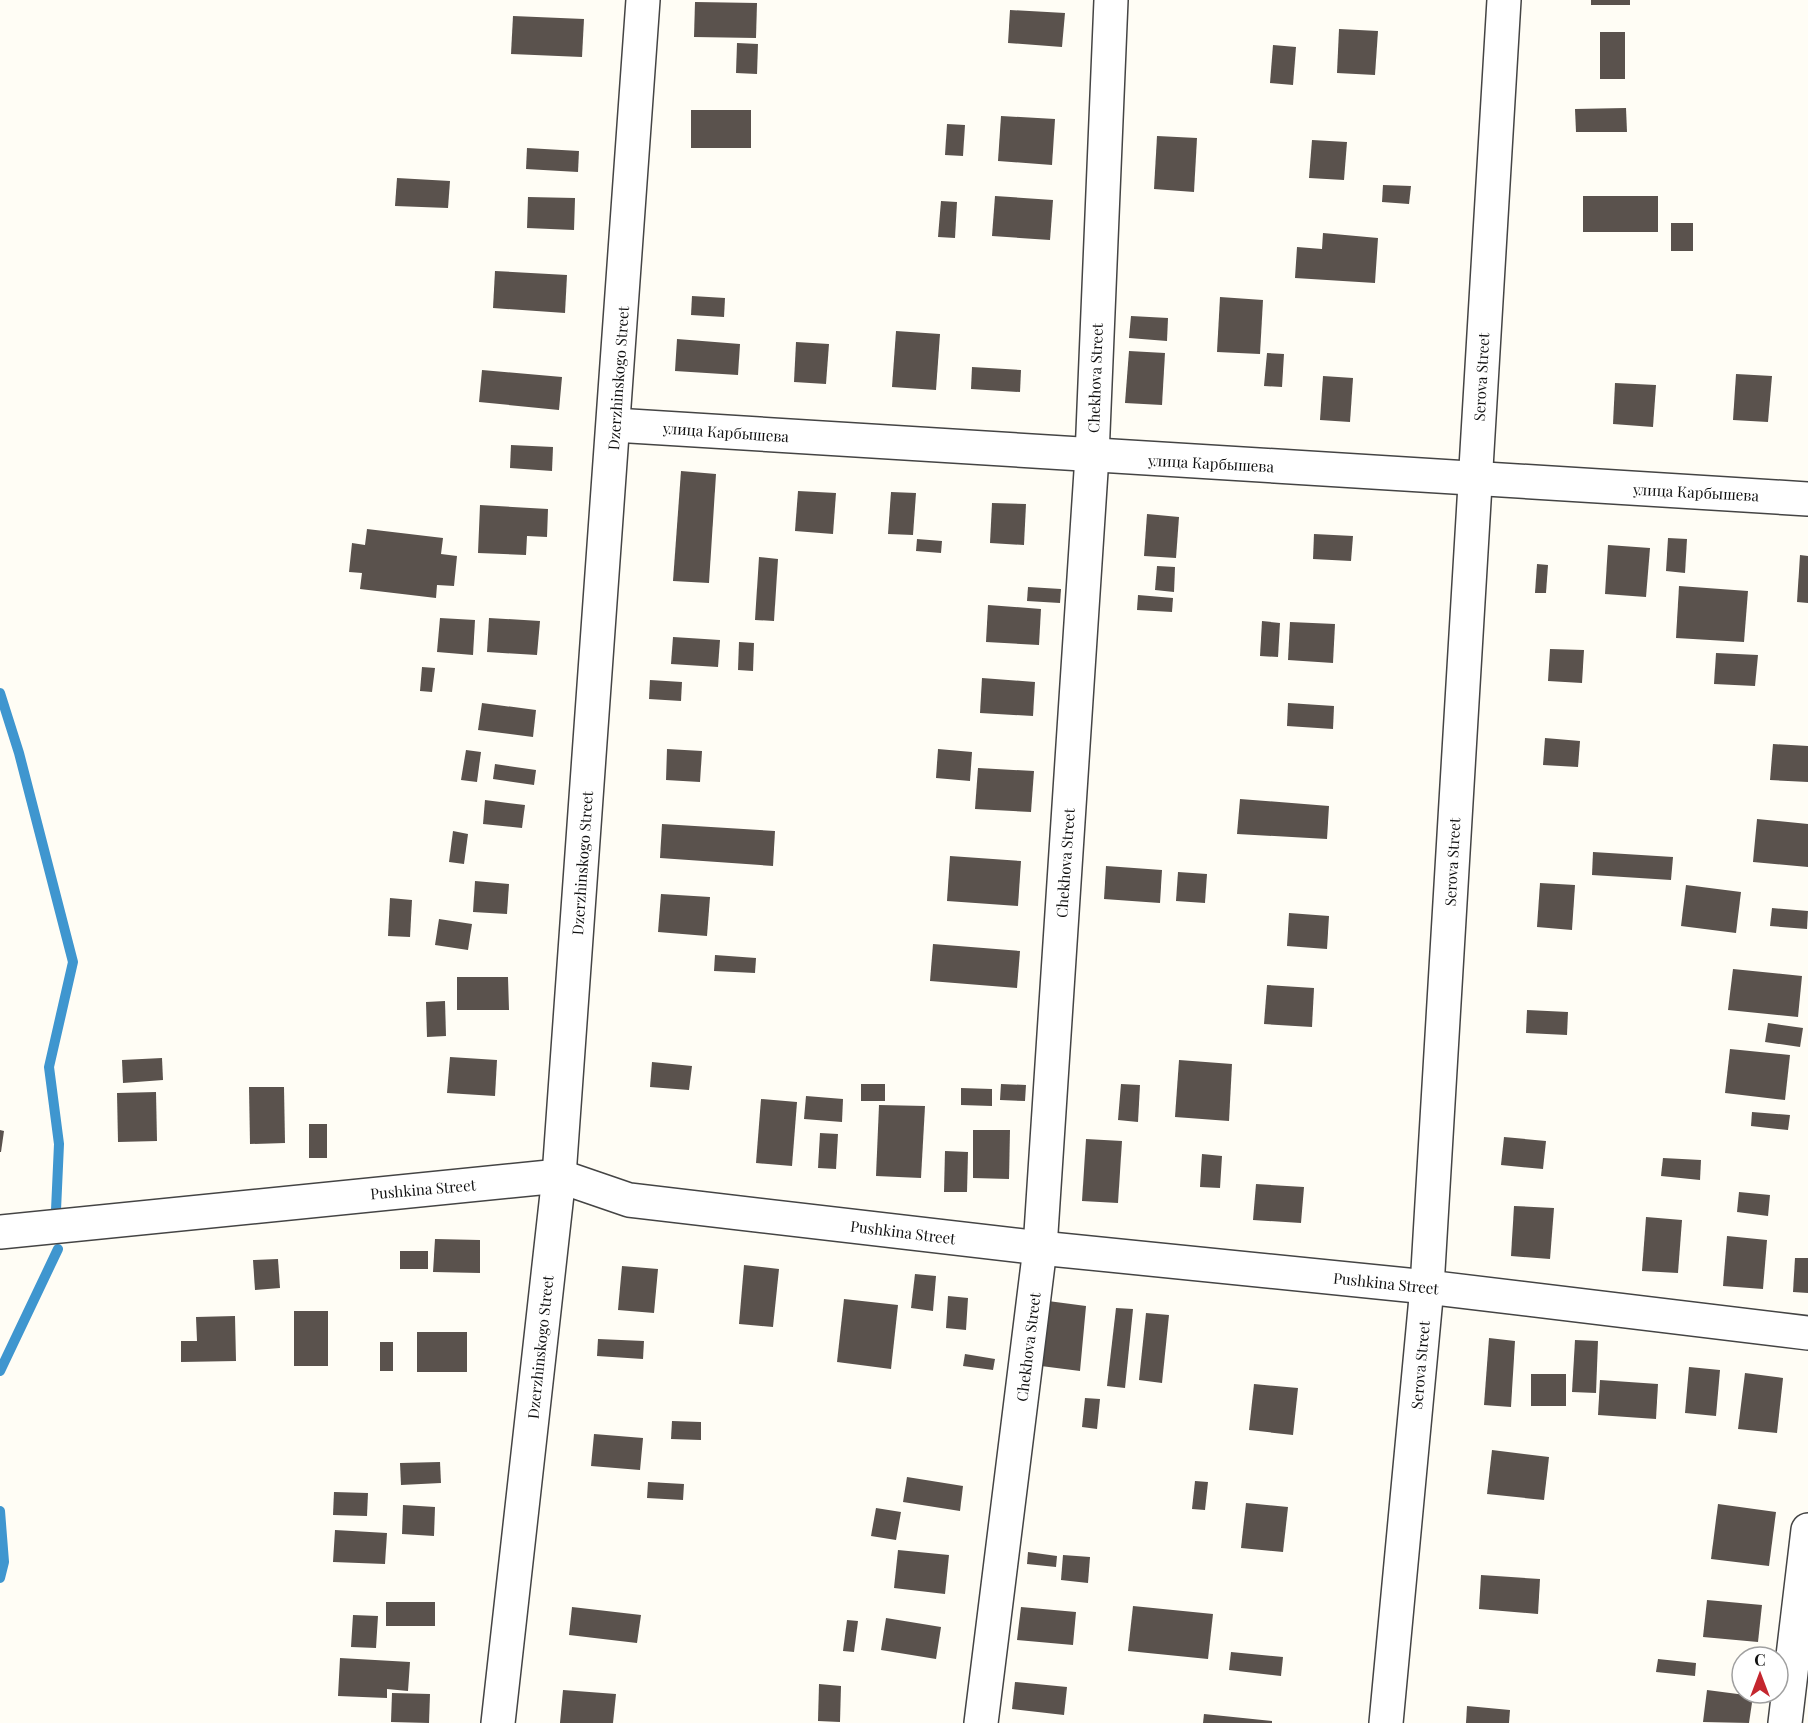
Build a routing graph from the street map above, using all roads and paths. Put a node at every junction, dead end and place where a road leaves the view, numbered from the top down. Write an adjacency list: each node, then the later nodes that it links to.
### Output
1 (643, 0): 4 (street, Dzerzhinskogo Street)
2 (1111, 0): 5 (street, Chekhova Street)
3 (1504, 0): 6 (street, Serova Street)
4 (614, 425): 5 (street, улица Карбышева); 8 (street, Dzerzhinskogo Street)
5 (1092, 456): 6 (street, улица Карбышева); 10 (street, Chekhova Street)
6 (1475, 479): 7 (street, улица Карбышева); 11 (street, Serova Street)
7 (1808, 499)
8 (559, 1176): 9 (street, Pushkina Street); 10 (street, Pushkina Street); 14 (street, Dzerzhinskogo Street)
9 (0, 1232)
10 (1040, 1248): 11 (street, Pushkina Street); 15 (street, Chekhova Street)
11 (1427, 1287): 12 (street, Pushkina Street); 16 (street, Serova Street)
12 (1808, 1333)
13 (1808, 1530): 17 (street)
14 (498, 1723)
15 (981, 1723)
16 (1386, 1723)
17 (1785, 1723)

